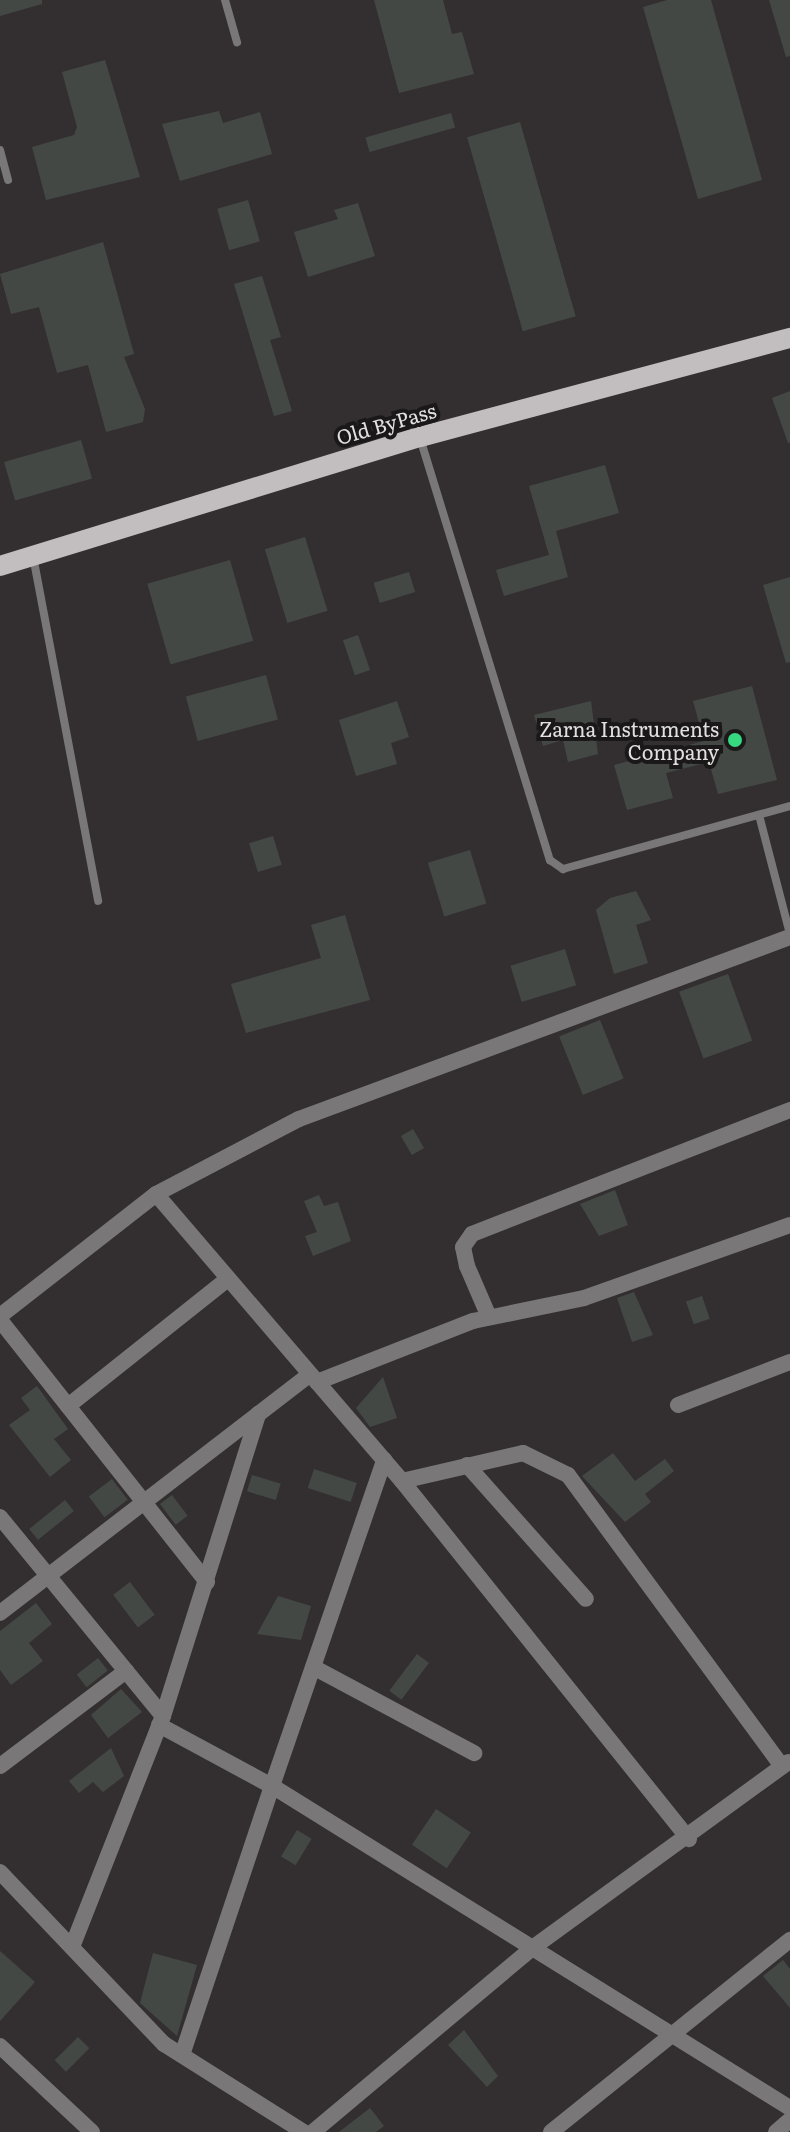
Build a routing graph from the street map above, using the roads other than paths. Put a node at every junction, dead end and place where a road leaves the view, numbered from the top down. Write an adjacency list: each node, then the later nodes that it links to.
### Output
1 (225, 0): 2 (lane)
2 (237, 42)
3 (0, 150): 4 (lane)
4 (8, 180)
5 (790, 338): 6 (main road, Old ByPass)
6 (420, 437): 7 (main road, Old ByPass); 10 (lane)
7 (33, 556): 8 (main road, Old ByPass); 11 (lane)
8 (0, 566)
9 (790, 806): 10 (lane)
10 (759, 815): 12 (lane)
11 (98, 901)
12 (790, 935): 14 (street)
13 (790, 1110): 17 (street)
14 (156, 1194): 16 (street); 18 (street)
15 (790, 1225): 17 (street)
16 (225, 1281): 20 (street); 22 (street)
17 (489, 1317): 20 (street)
18 (0, 1318): 22 (street)
19 (790, 1362): 21 (street)
20 (312, 1379): 23 (street); 24 (street)
21 (678, 1405)
22 (68, 1406): 27 (street)
23 (258, 1414): 27 (street); 30 (street)
24 (384, 1460): 26 (street); 33 (street)
25 (467, 1465): 26 (street); 31 (street); 37 (street)
26 (402, 1481): 40 (street)
27 (143, 1500): 29 (street); 30 (street)
28 (0, 1517): 29 (street)
29 (45, 1575): 32 (street); 34 (street)
30 (207, 1582): 35 (street)
31 (586, 1599)
32 (0, 1613)
33 (313, 1667): 36 (street); 39 (street)
34 (126, 1671): 35 (street); 38 (street)
35 (161, 1720): 39 (street); 43 (street)
36 (474, 1753)
37 (786, 1763): 40 (street)
38 (0, 1766)
39 (272, 1786): 44 (street); 47 (street)
40 (689, 1839): 44 (street)
41 (0, 1872): 43 (street)
42 (790, 1940): 45 (street)
43 (72, 1947): 47 (street)
44 (531, 1949): 45 (street); 52 (street)
45 (669, 2034): 48 (street); 53 (street)
46 (2, 2051): 50 (street)
47 (182, 2055): 51 (street)
48 (790, 2108)
49 (790, 2120): 54 (street)
50 (92, 2132)
51 (304, 2132)
52 (313, 2132)
53 (551, 2132)
54 (776, 2132)

